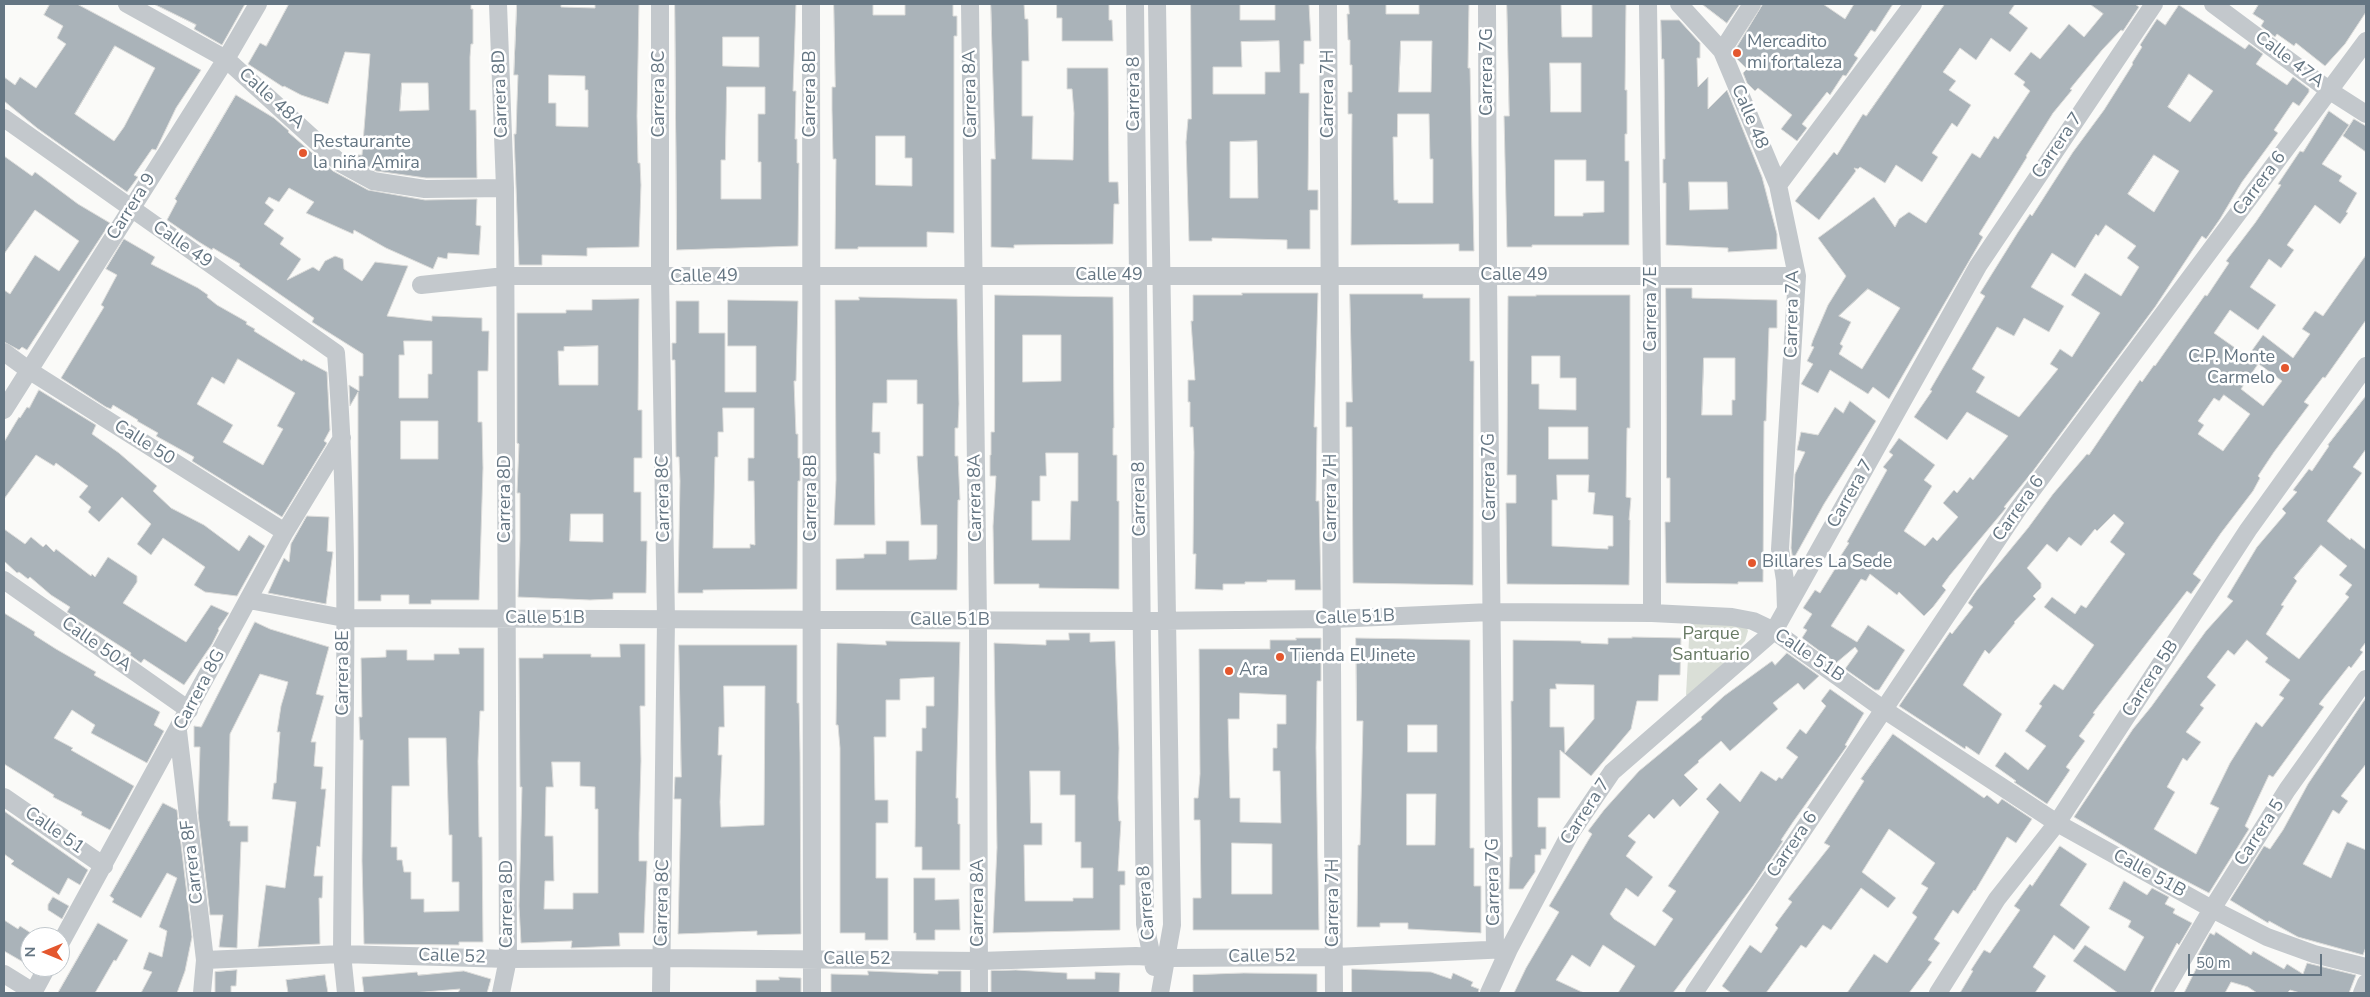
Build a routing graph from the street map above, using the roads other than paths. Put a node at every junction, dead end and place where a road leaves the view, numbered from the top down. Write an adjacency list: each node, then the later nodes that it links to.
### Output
1 (127, 4): 19 (street, Calle 48A)
2 (258, 4): 19 (street, Carrera 9)
3 (498, 4): 24 (street, Carrera 8D)
4 (660, 4): 35 (street, Carrera 8C)
5 (811, 4): 27 (street, Carrera 8B)
6 (970, 4): 28 (street, Carrera 8A)
7 (1135, 4): 29 (street, Carrera 8)
8 (1157, 4): 30 (street, Carrera 8)
9 (1328, 4): 31 (street, Carrera 7H)
10 (1487, 4): 32 (street, Carrera 7G)
11 (1648, 4): 33 (street, Carrera 7E)
12 (1679, 4): 18 (street, Calle 48)
13 (1752, 4): 18 (street)
14 (1913, 4): 23 (street)
15 (2154, 4): 46 (street, Carrera 7)
16 (2213, 4): 20 (street, Calle 47A)
17 (2366, 41): 20 (street, Carrera 6)
18 (1722, 51): 23 (street, Calle 48)
19 (226, 59): 24 (street, Calle 48A); 25 (street, Carrera 9)
20 (2330, 91): 21 (street, Calle 47A); 59 (street, Carrera 6)
21 (2366, 114)
22 (4, 118): 25 (street, Calle 49)
23 (1778, 185): 34 (street, Carrera 7A)
24 (505, 188): 26 (street, Carrera 8D)
25 (130, 209): 38 (street, Calle 49); 40 (street, Carrera 9)
26 (505, 276): 35 (street, Calle 49); 36 (street, Calle 49); 50 (street, Carrera 8D)
27 (812, 276): 28 (street, Calle 49); 35 (street, Calle 49); 53 (street, Carrera 8B)
28 (973, 276): 29 (street, Calle 49); 54 (street, Carrera 8A)
29 (1137, 276): 30 (street, Calle 49); 55 (street, Carrera 8)
30 (1160, 276): 31 (street, Calle 49); 56 (street, Carrera 8)
31 (1330, 276): 32 (street, Calle 49); 52 (street, Carrera 7H)
32 (1488, 276): 33 (street, Calle 49); 47 (street, Carrera 7G)
33 (1652, 276): 34 (street, Calle 49); 48 (street, Carrera 7E)
34 (1797, 276): 46 (street, Carrera 7A)
35 (660, 278): 51 (street, Carrera 8C)
36 (421, 285)
37 (4, 352): 40 (street, Calle 50)
38 (336, 353): 42 (street, Carrera 8E)
39 (2366, 366): 63 (street, Carrera 5B)
40 (30, 371): 41 (street, Carrera 9); 43 (street, Calle 50)
41 (4, 410)
42 (343, 438): 43 (street, Carrera 8G); 49 (street, Carrera 8E)
43 (285, 532): 45 (street, Carrera 8G)
44 (4, 580): 60 (street, Calle 50A)
45 (249, 600): 49 (street, Calle 51B); 60 (street, Carrera 8G)
46 (1786, 609): 57 (street, Carrera 7)
47 (1491, 612): 48 (street, Calle 51B); 52 (street, Calle 51B); 67 (street, Carrera 7G)
48 (1652, 614): 57 (street, Calle 51B)
49 (344, 618): 50 (street, Calle 51B); 68 (street, Carrera 8E)
50 (507, 619): 51 (street, Calle 51B); 72 (street, Carrera 8D)
51 (666, 619): 53 (street, Calle 51B); 70 (street, Carrera 8C)
52 (1333, 619): 56 (street, Calle 51B); 69 (street, Carrera 7H)
53 (812, 621): 54 (street, Calle 51B); 74 (street, Carrera 8B)
54 (978, 621): 55 (street, Calle 51B); 75 (street, Carrera 8A)
55 (1142, 621): 56 (street, Calle 51B); 71 (street, Carrera 8)
56 (1166, 621): 71 (street, Carrera 8)
57 (1774, 631): 59 (street, Calle 51B); 67 (street, Carrera 7)
58 (2366, 679): 65 (street, Carrera 5)
59 (1883, 709): 63 (street, Calle 51B); 90 (street, Carrera 6)
60 (189, 710): 61 (street, Carrera 8G)
61 (178, 732): 64 (street, Carrera 8G); 73 (street, Carrera 8F)
62 (4, 797): 64 (street, Calle 51)
63 (2057, 823): 65 (street, Calle 51B); 91 (street, Carrera 5B)
64 (104, 866): 66 (street, Carrera 8G)
65 (2212, 909): 76 (street, Calle 51B); 92 (street, Carrera 5)
66 (70, 927)
67 (1502, 949): 69 (street, Calle 52); 89 (street, Carrera 7G)
68 (342, 954): 72 (street, Calle 52); 73 (street, Calle 52); 83 (street, Carrera 8E)
69 (1334, 957): 71 (street, Calle 52); 88 (street, Carrera 7H)
70 (663, 958): 72 (street, Calle 52); 74 (street, Calle 52); 85 (street, Carrera 8C)
71 (1160, 958): 75 (street, Calle 52); 80 (street, Carrera 8)
72 (508, 959): 84 (street, Carrera 8D)
73 (205, 960): 82 (street, Carrera 8F)
74 (812, 960): 75 (street, Calle 52); 86 (street, Carrera 8B)
75 (979, 961): 87 (street, Carrera 8A)
76 (2366, 967)
77 (4, 974): 81 (street)
78 (42, 977): 81 (street)
79 (2366, 983): 93 (street)
80 (1160, 992)
81 (33, 993)
82 (202, 993)
83 (346, 993)
84 (501, 993)
85 (661, 993)
86 (812, 993)
87 (978, 993)
88 (1334, 993)
89 (1489, 993)
90 (1694, 993)
91 (1938, 993)
92 (2163, 993)
93 (2362, 993)

